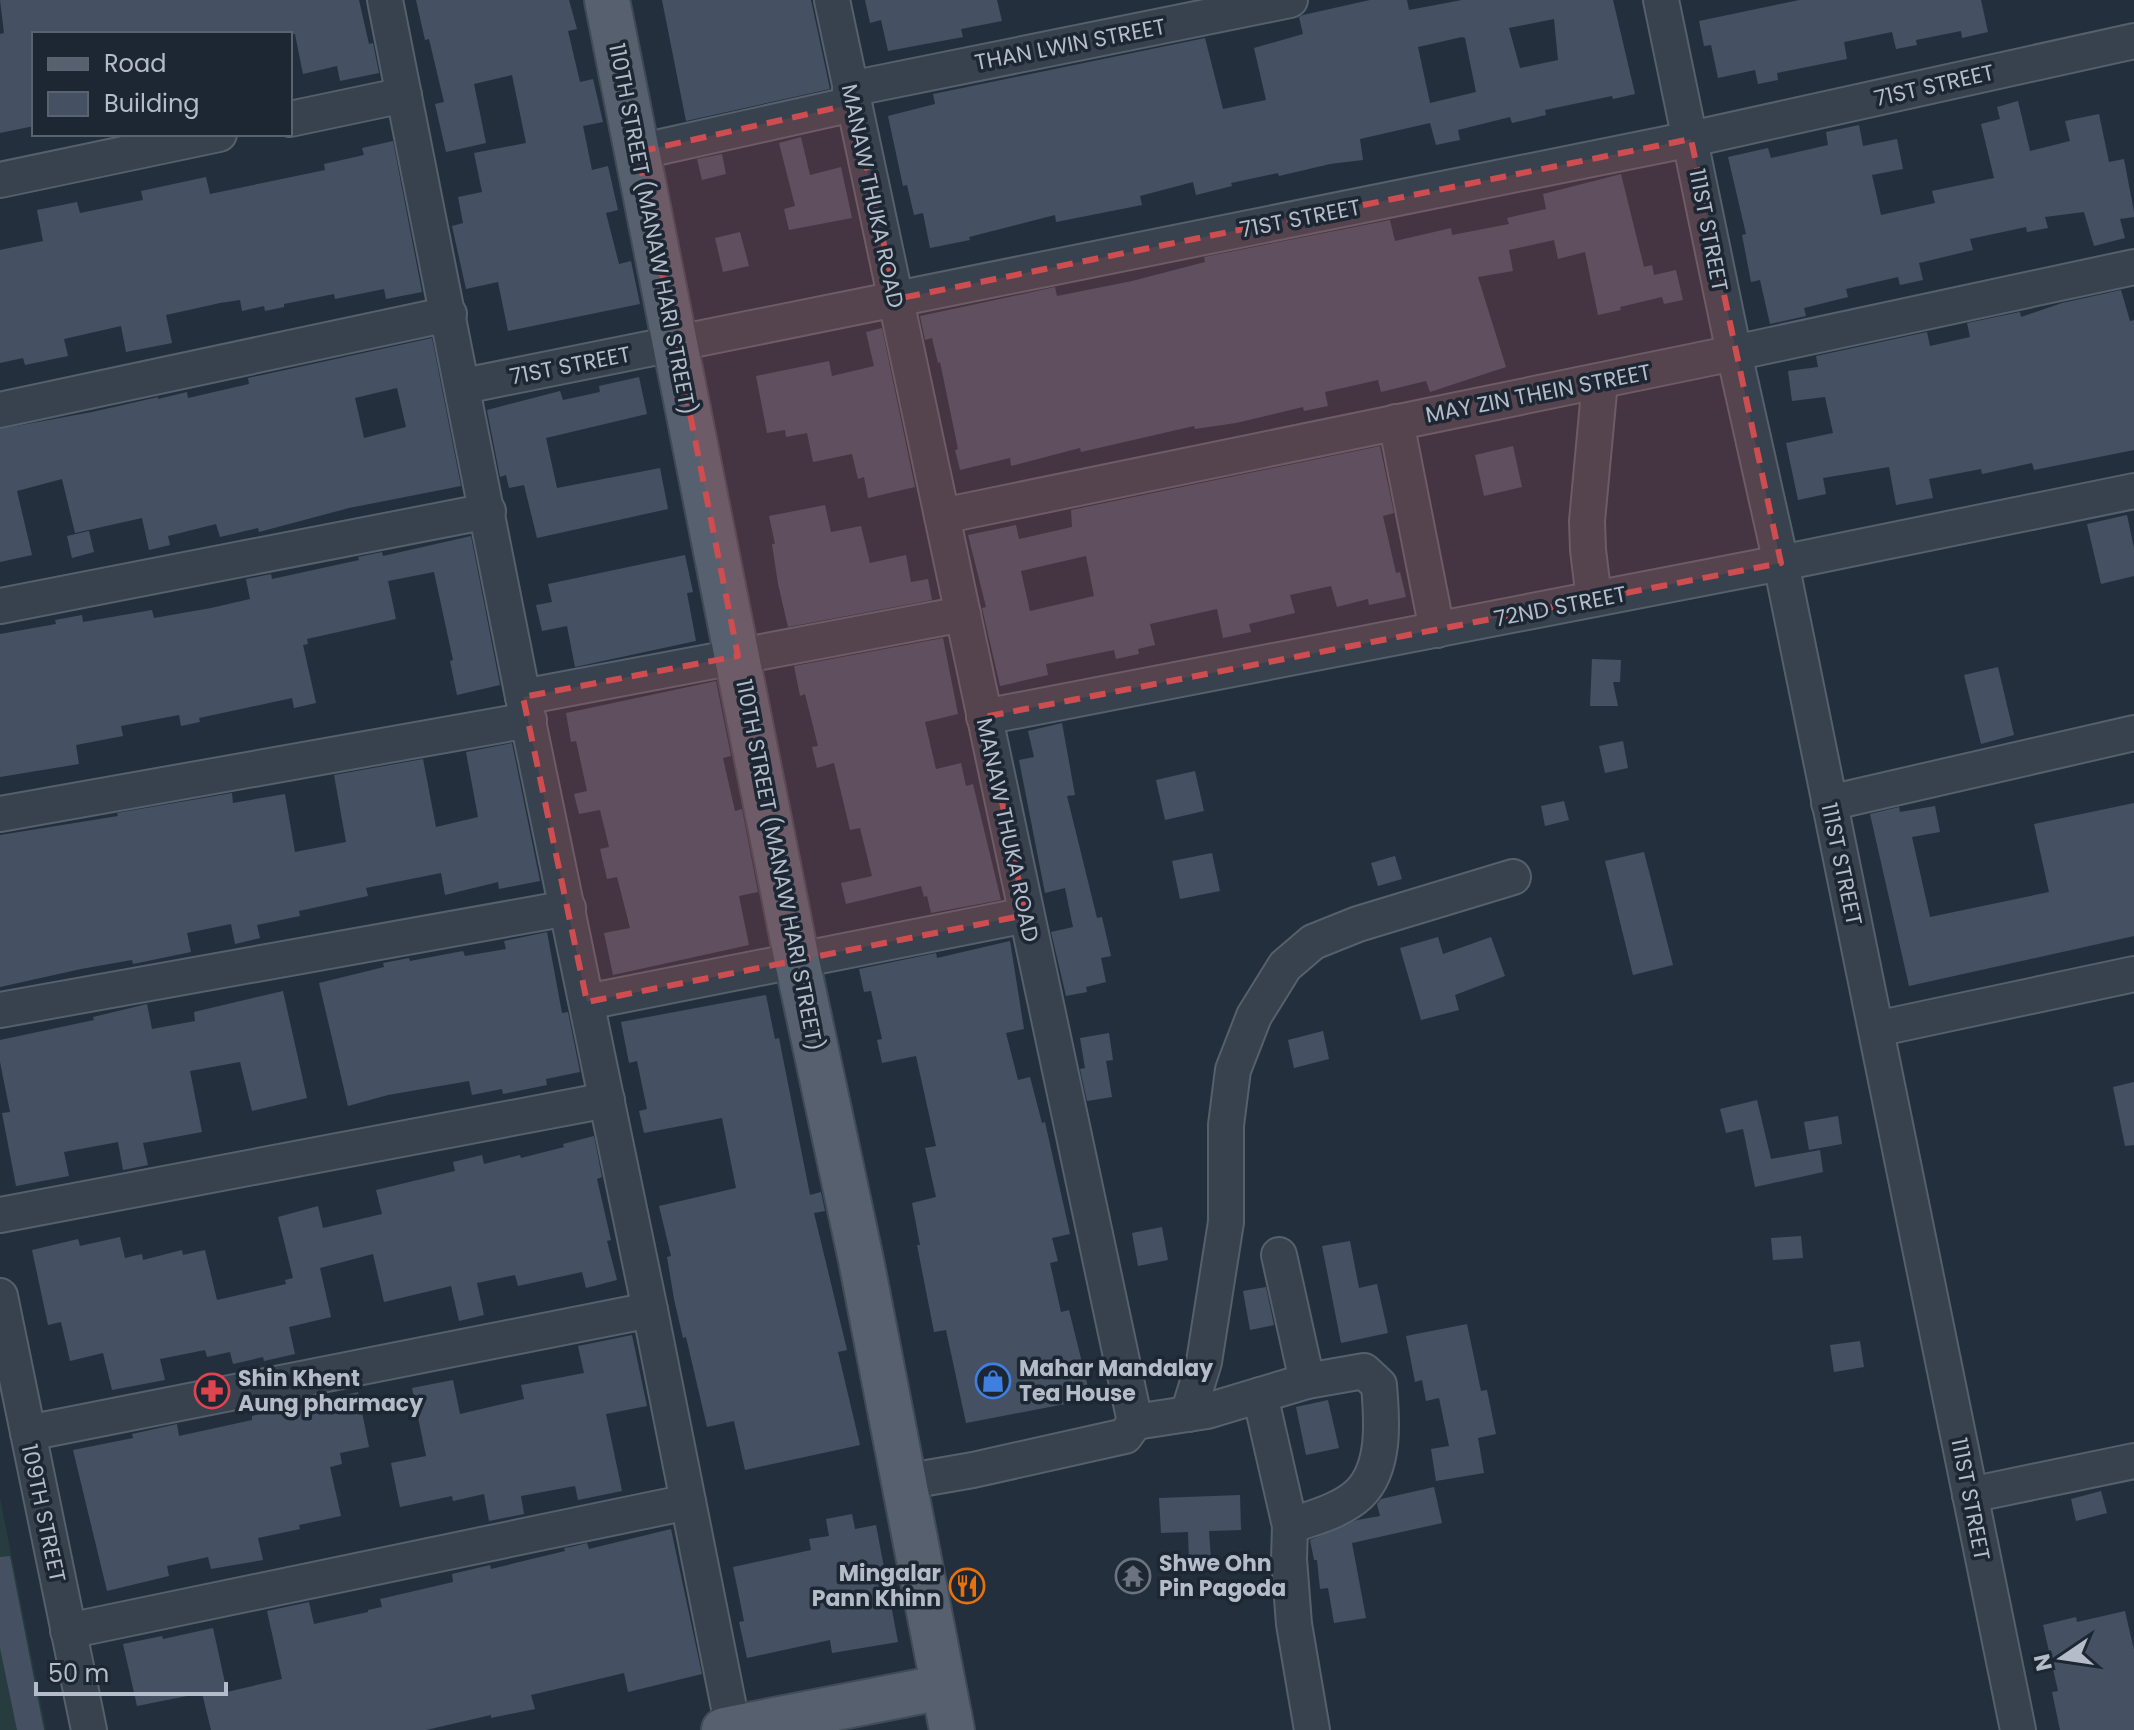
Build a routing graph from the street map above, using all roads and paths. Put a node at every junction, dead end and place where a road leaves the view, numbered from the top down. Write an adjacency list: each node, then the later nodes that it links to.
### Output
1 (385, 0): 7 (street)
2 (607, 0): 12 (main road, 110TH STREET (MANAW HARI STREET))
3 (832, 0): 8 (street, MANAW THUKA ROAD)
4 (1290, 0): 8 (street, THAN LWIN STREET)
5 (1661, 0): 11 (street, 111ST STREET)
6 (2134, 41): 11 (street, 71ST STREET)
7 (404, 95): 9 (street); 16 (street)
8 (851, 96): 12 (street, THAN LWIN STREET); 15 (street, MANAW THUKA ROAD)
9 (292, 119)
10 (209, 136): 13 (street)
11 (1691, 139): 15 (street, 71ST STREET); 18 (street, 111ST STREET)
12 (638, 152): 17 (main road, 110TH STREET (MANAW HARI STREET))
13 (0, 180)
14 (2134, 267): 18 (street, MAY ZIN THEIN STREET)
15 (896, 299): 17 (street, 71ST STREET); 25 (street, MANAW THUKA ROAD)
16 (449, 314): 20 (street); 21 (street)
17 (676, 344): 20 (street, 71ST STREET); 31 (main road, 110TH STREET (MANAW HARI STREET))
18 (1734, 353): 19 (street, MAY ZIN THEIN STREET); 26 (street, 111ST STREET)
19 (1600, 381): 22 (street, MAY ZIN THEIN STREET); 27 (street)
20 (464, 386): 24 (street)
21 (0, 410)
22 (1396, 422): 25 (street, MAY ZIN THEIN STREET); 30 (street)
23 (2134, 491): 26 (street, 72ND STREET)
24 (488, 511): 28 (street); 32 (street)
25 (942, 516): 29 (street, MANAW THUKA ROAD)
26 (1781, 563): 27 (street, 72ND STREET); 35 (street, 111ST STREET)
27 (1594, 599): 30 (street, 72ND STREET)
28 (0, 606)
29 (963, 614): 31 (street); 33 (street, MANAW THUKA ROAD)
30 (1437, 630): 33 (street, 72ND STREET)
31 (738, 656): 32 (street); 40 (main road, 110TH STREET (MANAW HARI STREET))
32 (526, 708): 36 (street); 38 (street)
33 (984, 717): 39 (street, MANAW THUKA ROAD)
34 (2134, 733): 35 (street)
35 (1829, 803): 44 (street, 111ST STREET)
36 (0, 814)
37 (1513, 877): 52 (street)
38 (568, 908): 42 (street); 43 (street)
39 (1026, 915): 40 (street); 53 (street, MANAW THUKA ROAD)
40 (797, 961): 42 (street); 56 (main road, 110TH STREET (MANAW HARI STREET))
41 (2134, 974): 44 (street)
42 (587, 1002): 45 (street)
43 (0, 1010)
44 (1876, 1029): 57 (street, 111ST STREET)
45 (607, 1100): 46 (street); 49 (street)
46 (0, 1215)
47 (1279, 1255): 50 (street)
48 (0, 1296): 54 (street, 109TH STREET)
49 (650, 1310): 54 (street); 58 (street)
50 (1307, 1381): 51 (street); 59 (street)
51 (1260, 1395): 52 (street); 59 (street)
52 (1188, 1414): 53 (street)
53 (1135, 1422): 56 (street)
54 (28, 1433): 60 (street, 109TH STREET)
55 (2134, 1461): 57 (street)
56 (904, 1482): 61 (main road, 110TH STREET (MANAW HARI STREET))
57 (1970, 1495): 66 (street, 111ST STREET)
58 (688, 1502): 60 (street); 62 (street)
59 (1290, 1526): 65 (street)
60 (68, 1631): 63 (street, 109TH STREET)
61 (943, 1687): 62 (main road); 64 (main road, 110TH STREET (MANAW HARI STREET))
62 (728, 1729)
63 (89, 1730)
64 (952, 1730)
65 (1312, 1730)
66 (2018, 1730)

